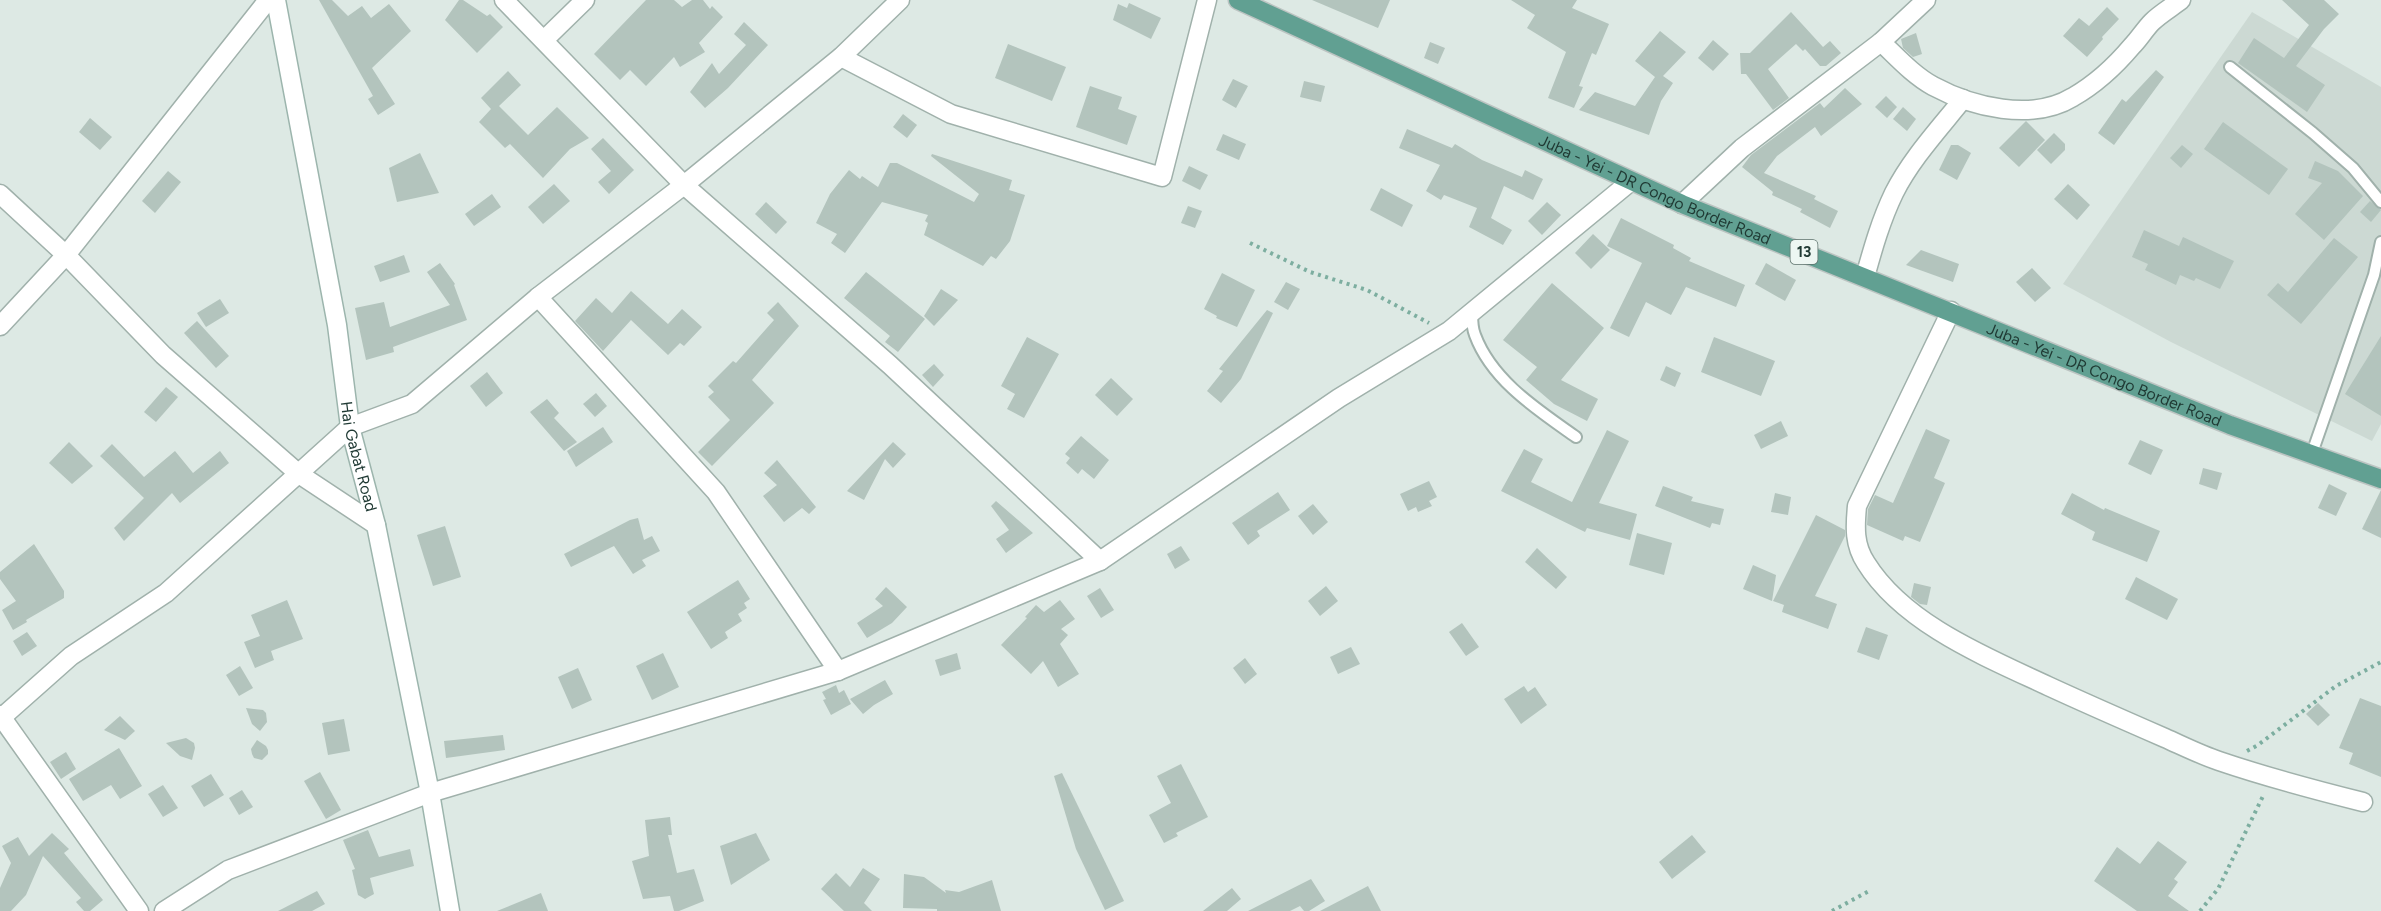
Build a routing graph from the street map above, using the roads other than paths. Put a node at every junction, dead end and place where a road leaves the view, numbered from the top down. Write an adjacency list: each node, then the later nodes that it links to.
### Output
1 (267, 0): 21 (street)
2 (276, 0): 27 (street, Hai Gabat Road)
3 (504, 0): 10 (street)
4 (585, 0): 10 (street)
5 (900, 0): 12 (street)
6 (1207, 0): 12 (street)
7 (1238, 0): 15 (main road, Juba - Yei - DR Congo Border Road / 13)
8 (1926, 0): 11 (street)
9 (2181, 0): 14 (street)
10 (544, 40): 16 (street)
11 (1881, 42): 14 (street); 19 (street)
12 (841, 57): 16 (street)
13 (2230, 67): 18 (lane)
14 (1963, 99): 22 (street)
15 (1630, 182): 19 (main road, Juba - Yei - DR Congo Border Road / 13); 25 (street)
16 (684, 185): 23 (street); 33 (street)
17 (0, 194): 21 (street)
18 (2381, 202)
19 (1682, 204): 22 (main road, Juba - Yei - DR Congo Border Road / 13)
20 (2381, 242): 29 (lane)
21 (66, 255): 26 (street); 30 (street)
22 (1865, 277): 24 (main road, Juba - Yei - DR Congo Border Road / 13)
23 (538, 297): 27 (street); 34 (street)
24 (1951, 311): 29 (main road, Juba - Yei - DR Congo Border Road / 13); 37 (street)
25 (1472, 312): 28 (lane); 33 (street)
26 (0, 326)
27 (350, 427): 30 (street); 32 (street, Hai Gabat Road)
28 (1576, 437)
29 (2312, 456): 31 (main road, Juba - Yei - DR Congo Border Road / 13)
30 (299, 474): 32 (street); 35 (street)
31 (2381, 479)
32 (376, 525): 36 (street, Hai Gabat Road)
33 (1100, 561): 34 (street)
34 (838, 671): 36 (street)
35 (1, 717): 38 (street)
36 (429, 793): 39 (street); 40 (street, Hai Gabat Road)
37 (2363, 802)
38 (139, 911)
39 (164, 911)
40 (450, 911)

